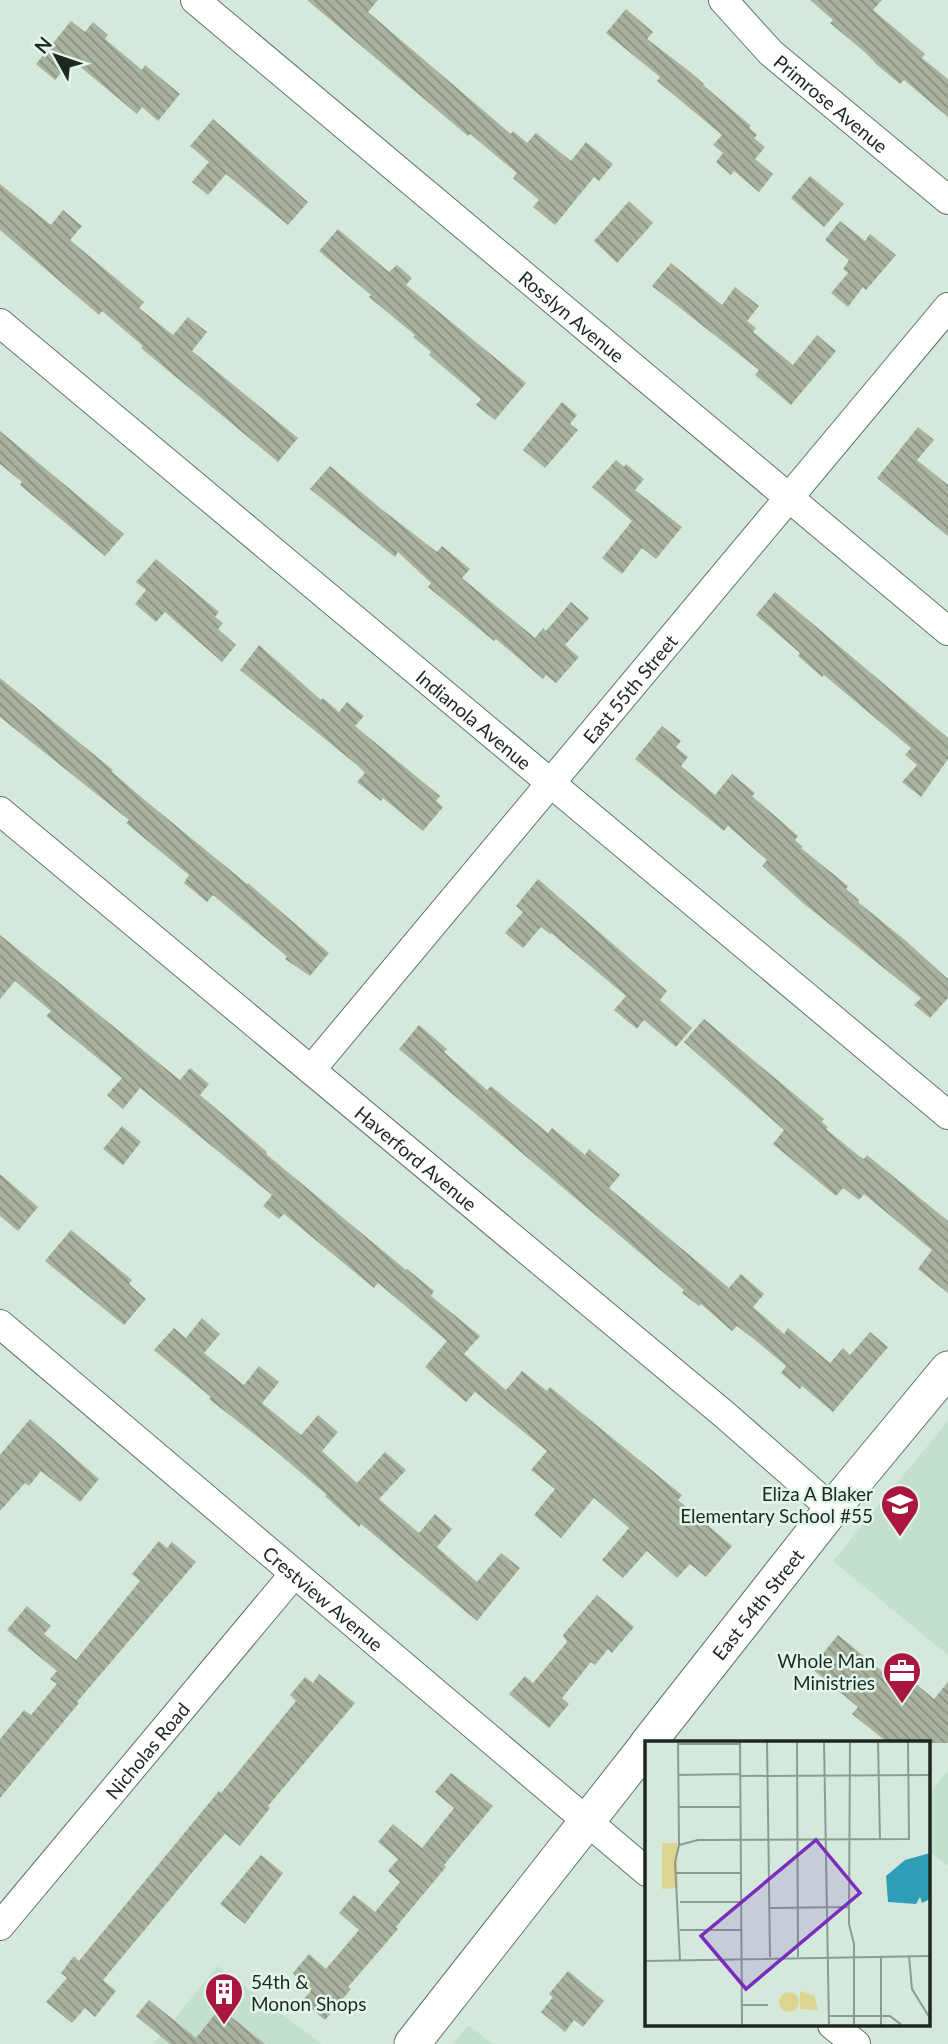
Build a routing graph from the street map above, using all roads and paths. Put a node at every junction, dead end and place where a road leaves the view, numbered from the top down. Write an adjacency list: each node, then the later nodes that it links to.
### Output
1 (195, 0): 6 (street, Rosslyn Avenue)
2 (723, 0): 3 (street, Primrose Avenue)
3 (948, 200)
4 (948, 307): 6 (street, East 55th Street)
5 (0, 323): 8 (street, Indianola Avenue)
6 (790, 497): 7 (street, Rosslyn Avenue); 8 (street, East 55th Street)
7 (948, 631)
8 (551, 783): 10 (street, East 55th Street); 11 (street, Indianola Avenue)
9 (0, 811): 10 (street, Haverford Avenue)
10 (311, 1070): 14 (street, Haverford Avenue)
11 (948, 1115)
12 (0, 1324): 15 (street, Crestview Avenue)
13 (948, 1369): 14 (street, East 54th Street)
14 (832, 1509): 16 (street, East 54th Street)
15 (293, 1574): 18 (street, Crestview Avenue); 20 (street, Nicholas Road)
16 (650, 1741)
17 (645, 1748): 18 (street, East 54th Street)
18 (586, 1822): 19 (street, Crestview Avenue); 22 (street, East 54th Street)
19 (645, 1870)
20 (0, 1926)
21 (833, 2026): 23 (street)
22 (412, 2044)
23 (856, 2044)

